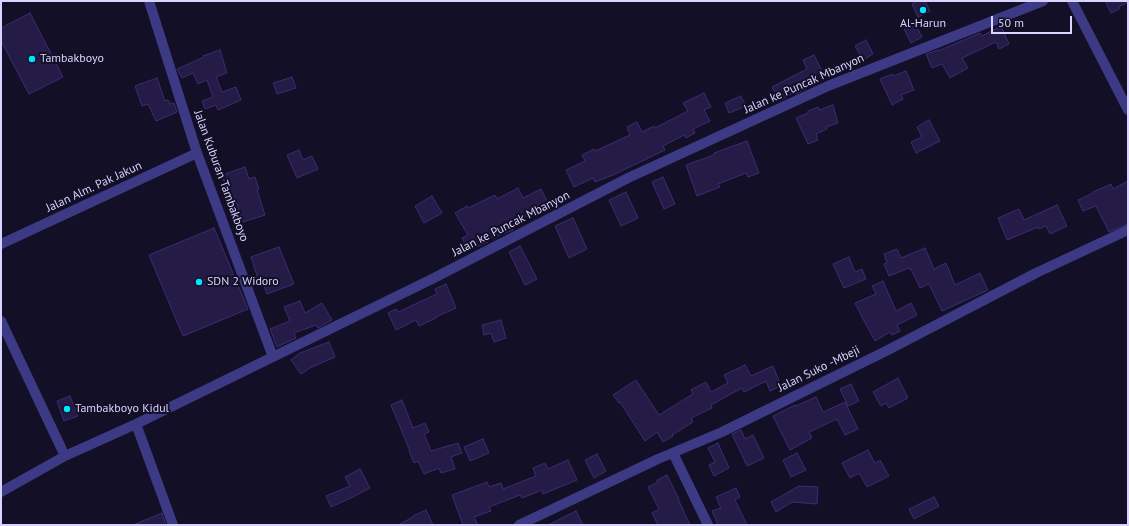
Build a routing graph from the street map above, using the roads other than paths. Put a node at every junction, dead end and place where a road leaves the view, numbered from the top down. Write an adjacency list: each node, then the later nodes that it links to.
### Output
1 (149, 1): 5 (street, Jalan Kuburan Tambakboyo)
2 (1043, 1): 9 (street, Jalan ke Puncak Mbanyon)
3 (1072, 1): 4 (street)
4 (1128, 110)
5 (197, 153): 7 (street, Jalan Alm. Pak Jakun); 9 (street, Jalan Kuburan Tambakboyo)
6 (1128, 230): 11 (street, Jalan Suko -Mbeji)
7 (1, 244)
8 (1, 321): 12 (street)
9 (274, 357): 10 (street, Jalan ke Puncak Mbanyon)
10 (136, 424): 12 (street, Jalan ke Puncak Mbanyon); 15 (street)
11 (673, 453): 14 (street, Jalan Suko -Mbeji); 17 (street)
12 (65, 456): 13 (street, Jalan ke Puncak Mbanyon)
13 (1, 492)
14 (530, 523): 16 (street, Jalan Suko -Mbeji)
15 (173, 525)
16 (519, 525)
17 (708, 525)

